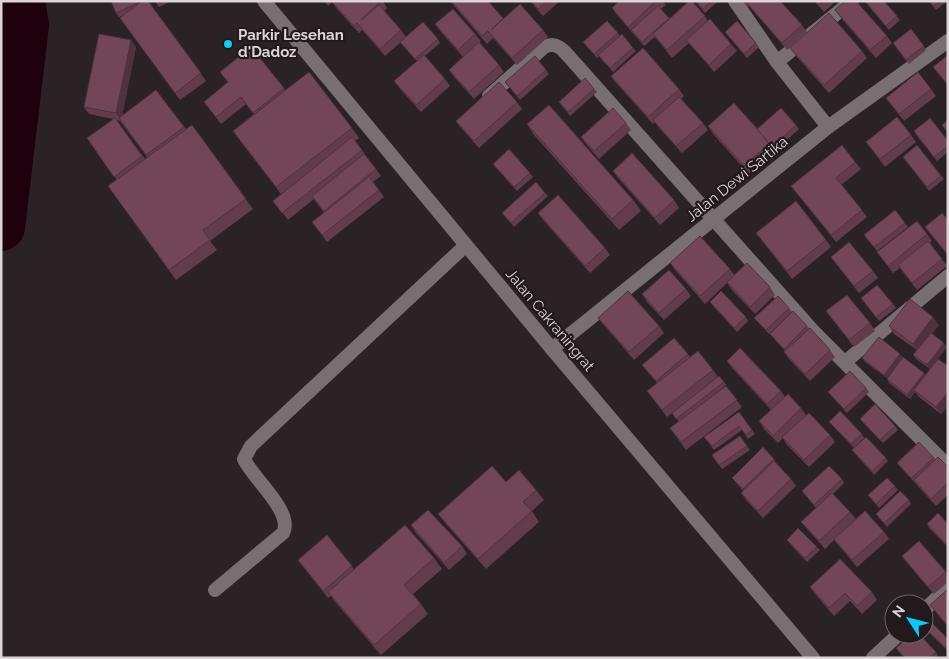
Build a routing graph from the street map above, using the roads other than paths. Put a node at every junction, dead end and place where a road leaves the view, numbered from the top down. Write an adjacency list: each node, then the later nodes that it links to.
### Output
1 (264, 1): 9 (street, Jalan Cakraningrat)
2 (735, 1): 5 (street)
3 (852, 1): 5 (street)
4 (948, 41): 7 (street, Jalan Dewi Sartika)
5 (777, 62): 7 (street)
6 (484, 99): 8 (street)
7 (828, 127): 8 (street, Jalan Dewi Sartika)
8 (713, 219): 11 (street, Jalan Dewi Sartika); 12 (street)
9 (466, 246): 11 (street, Jalan Cakraningrat); 15 (street)
10 (948, 276): 12 (street)
11 (552, 349): 18 (street, Jalan Cakraningrat)
12 (845, 362): 13 (street)
13 (948, 466)
14 (948, 588): 16 (street)
15 (215, 590)
16 (934, 601)
17 (888, 644): 19 (street)
18 (813, 658)
19 (873, 658)

